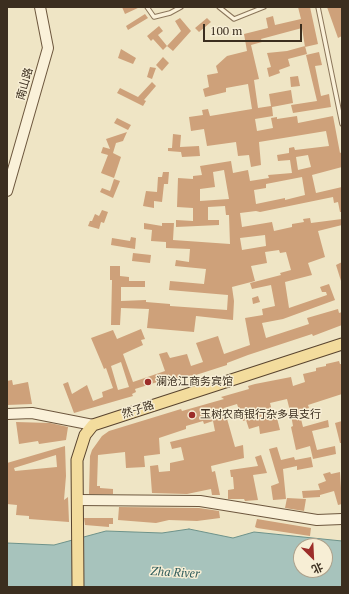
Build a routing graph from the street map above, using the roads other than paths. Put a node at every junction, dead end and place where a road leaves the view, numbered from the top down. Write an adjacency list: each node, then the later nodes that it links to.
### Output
1 (40, 7): 8 (street, 南山路)
2 (147, 7): 3 (lane)
3 (181, 7)
4 (219, 7): 5 (lane)
5 (264, 7)
6 (318, 7): 7 (lane)
7 (342, 124)
8 (7, 191)
9 (342, 344): 11 (main road, 然子路)
10 (7, 414): 11 (street)
11 (93, 425): 12 (main road)
12 (78, 505): 13 (street); 14 (main road)
13 (342, 519)
14 (78, 587)

